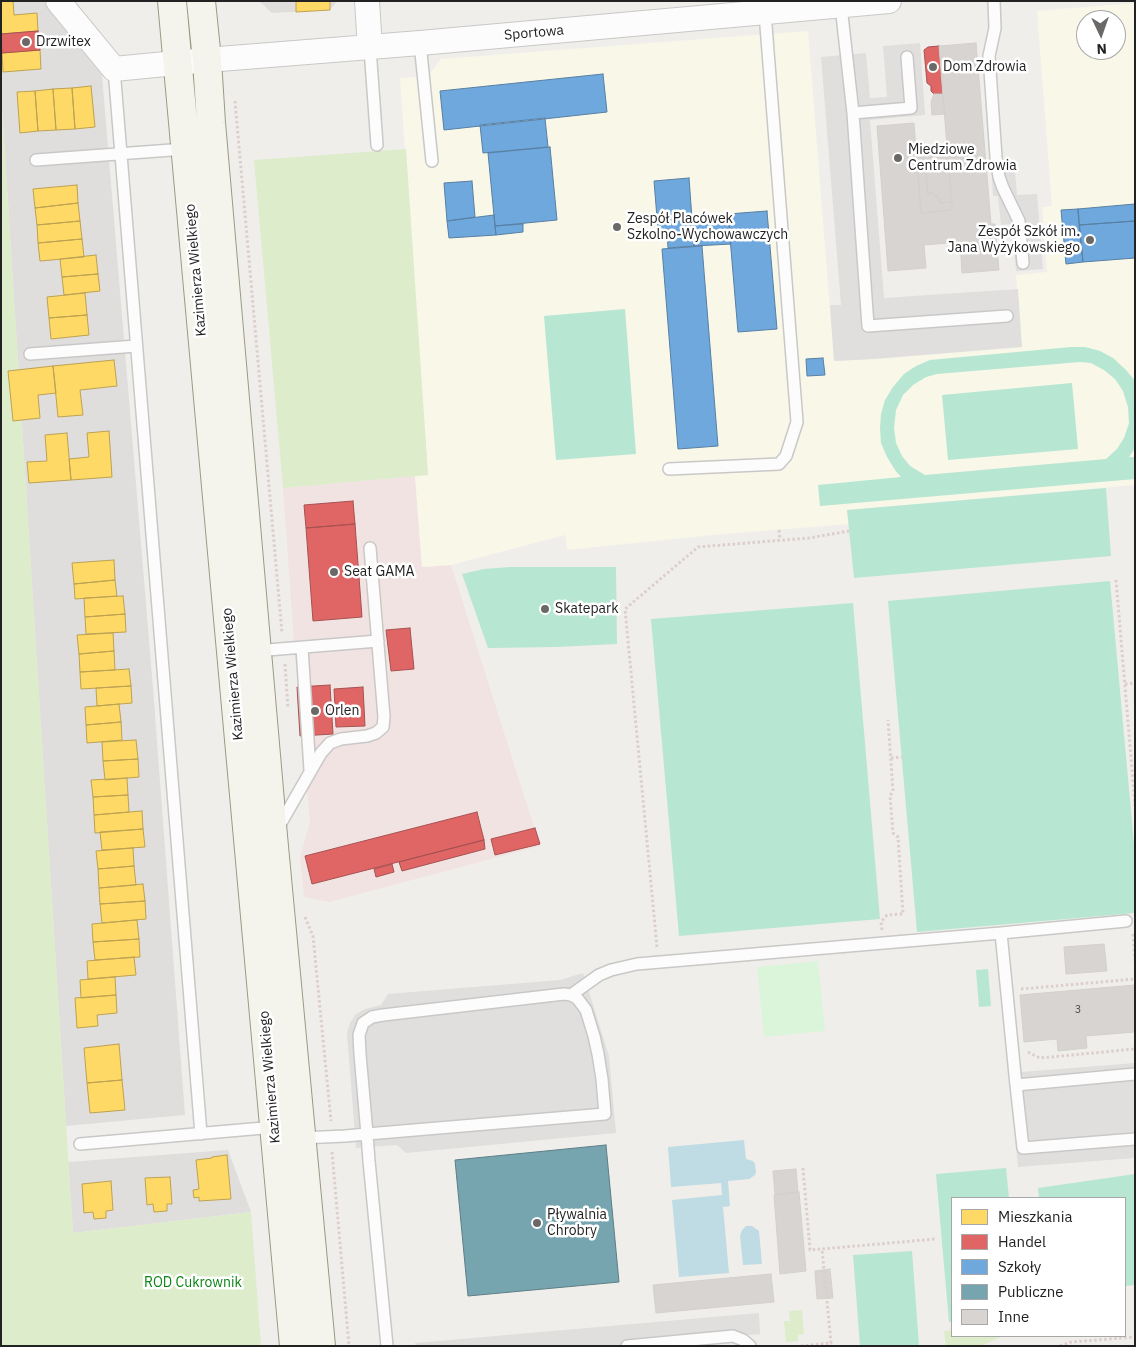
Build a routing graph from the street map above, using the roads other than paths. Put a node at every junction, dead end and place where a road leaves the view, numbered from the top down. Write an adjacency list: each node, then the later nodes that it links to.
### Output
1 (172, 1): 13 (main road, Kazimierza Wielkiego)
2 (201, 1): 12 (main road, Kazimierza Wielkiego)
3 (367, 1): 10 (street)
4 (889, 1): 7 (street, Sportowa)
5 (994, 1): 21 (lane)
6 (60, 2): 14 (street)
7 (826, 5): 8 (street, Sportowa); 15 (lane)
8 (765, 12): 9 (street, Sportowa); 25 (lane)
9 (420, 43): 10 (street, Sportowa); 20 (lane)
10 (370, 48): 12 (street, Sportowa); 16 (lane)
11 (907, 57): 15 (lane)
12 (207, 60): 13 (street, Sportowa); 29 (main road, Kazimierza Wielkiego)
13 (178, 63): 14 (street, Sportowa); 17 (main road, Kazimierza Wielkiego)
14 (114, 69): 18 (lane)
15 (853, 113): 22 (lane)
16 (377, 145)
17 (185, 149): 18 (lane); 29 (main road, Kazimierza Wielkiego)
18 (121, 154): 19 (lane); 23 (lane)
19 (36, 160)
20 (432, 160)
21 (1023, 264)
22 (1008, 316)
23 (136, 346): 24 (lane); 38 (lane)
24 (30, 354)
25 (669, 469)
26 (370, 548): 27 (lane)
27 (378, 641): 28 (lane); 30 (lane)
28 (302, 648): 29 (lane); 30 (lane)
29 (244, 652): 31 (main road, Kazimierza Wielkiego); 37 (main road, Kazimierza Wielkiego)
30 (310, 770): 31 (lane)
31 (273, 836): 37 (main road, Kazimierza Wielkiego)
32 (1129, 925): 33 (lane)
33 (1001, 933): 34 (lane); 36 (lane)
34 (571, 995): 39 (lane); 39 (lane)
35 (1135, 1074): 36 (lane)
36 (1016, 1086): 40 (lane)
37 (288, 1133): 38 (lane); 39 (lane); 42 (main road, Kazimierza Wielkiego); 43 (main road, Kazimierza Wielkiego)
38 (201, 1134): 41 (lane)
39 (367, 1134): 44 (lane)
40 (1135, 1139)
41 (80, 1144)
42 (294, 1346)
43 (321, 1346)
44 (387, 1346)
45 (627, 1346): 46 (lane)
46 (750, 1346)

